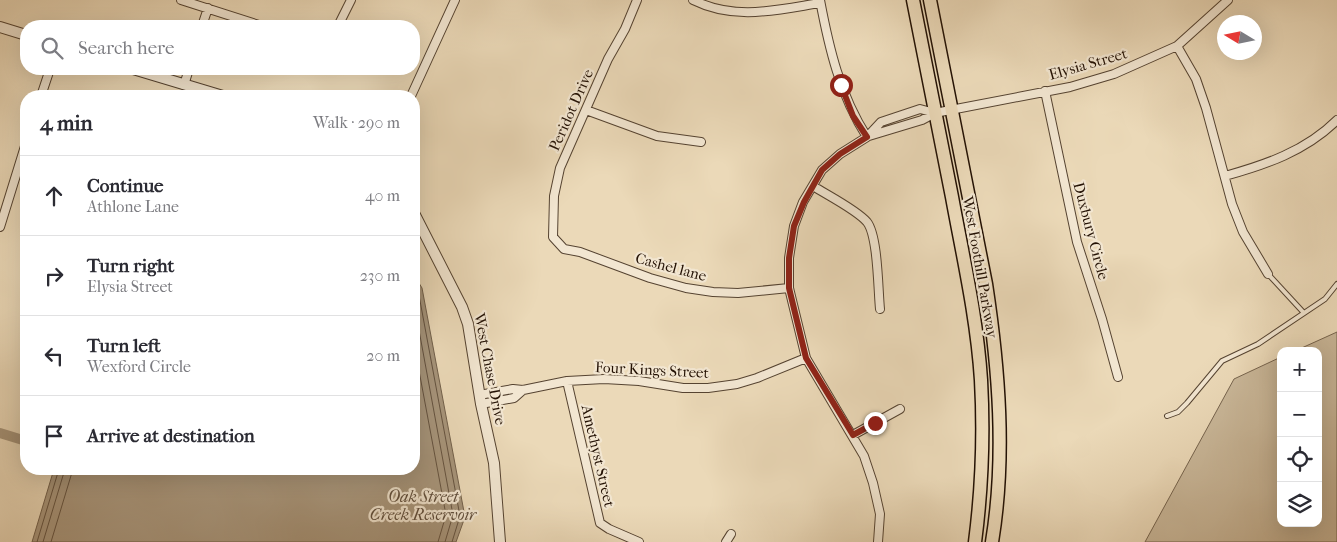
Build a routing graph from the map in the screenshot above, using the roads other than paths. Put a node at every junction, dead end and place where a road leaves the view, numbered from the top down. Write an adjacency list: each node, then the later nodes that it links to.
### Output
1 (181, 0): 10 (street)
2 (351, 0): 13 (street)
3 (456, 0): 23 (street)
4 (637, 0): 26 (street, Peridot Drive)
5 (692, 0): 9 (street)
6 (913, 0): 27 (main road, West Foothill Parkway)
7 (930, 0): 25 (main road, West Foothill Parkway)
8 (1228, 0): 16 (street, Elysia Street)
9 (820, 1): 29 (street)
10 (208, 8): 11 (street); 12 (street)
11 (204, 20)
12 (244, 20)
13 (341, 20)
14 (0, 27): 15 (street)
15 (20, 33)
16 (1177, 46): 24 (street, Elysia Street); 32 (street)
17 (48, 75): 21 (street)
18 (152, 75): 20 (street)
19 (187, 75): 20 (street)
20 (184, 85): 22 (street)
21 (43, 90)
22 (202, 90)
23 (414, 90)
24 (1045, 91): 25 (street, Elysia Street); 43 (street, Duxbury Circle)
25 (952, 108): 27 (street, Elysia Street); 55 (main road, West Foothill Parkway)
26 (586, 110): 30 (street); 36 (street, Peridot Drive)
27 (935, 113): 29 (street, Elysia Street); 54 (main road, West Foothill Parkway)
28 (1337, 120): 32 (street)
29 (867, 137): 33 (street, Elysia Street)
30 (701, 142)
31 (20, 162): 35 (street)
32 (1225, 176): 37 (street)
33 (813, 186): 39 (street, Elysia Street); 40 (street)
34 (420, 225): 45 (street, West Chase Drive)
35 (0, 227)
36 (553, 238): 39 (street, Cashel lane)
37 (1268, 274): 41 (lane)
38 (1337, 284): 41 (lane)
39 (789, 288): 42 (street, Elysia Street)
40 (880, 309)
41 (1304, 313): 47 (lane)
42 (806, 358): 44 (street, Four Kings Street); 48 (street, Elysia Street)
43 (1118, 377)
44 (567, 381): 45 (street, Four Kings Street); 51 (street, Amethyst Street)
45 (480, 399): 50 (street, West Chase Drive)
46 (900, 408): 48 (street)
47 (1166, 416)
48 (853, 435): 53 (street, Elysia Street)
49 (730, 534): 52 (street)
50 (500, 542)
51 (639, 542)
52 (726, 542)
53 (878, 542)
54 (975, 542)
55 (992, 542)

